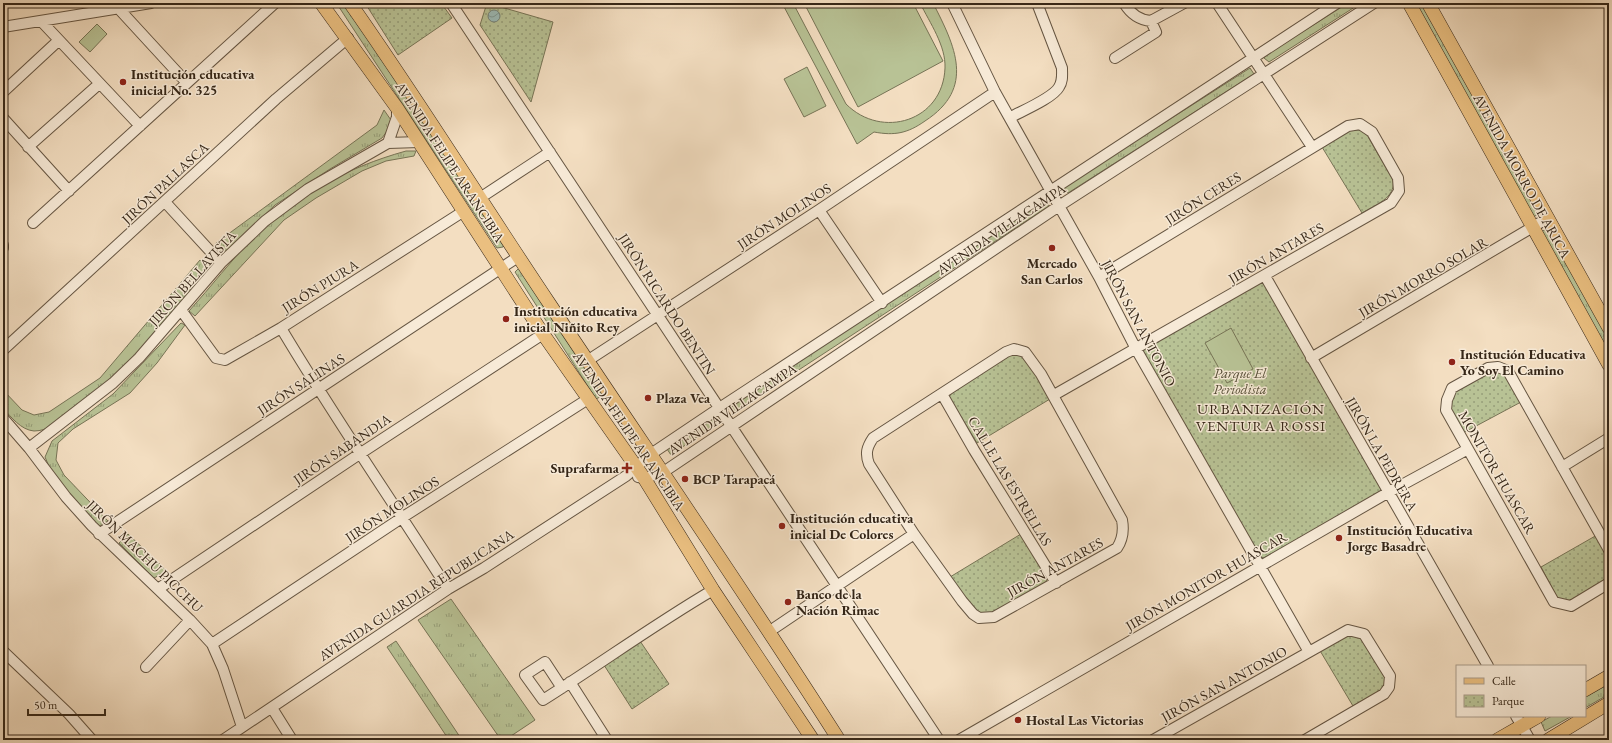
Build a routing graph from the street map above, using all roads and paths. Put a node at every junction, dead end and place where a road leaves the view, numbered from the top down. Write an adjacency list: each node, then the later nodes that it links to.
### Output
1 (151, 3): 15 (street)
2 (275, 3): 24 (street)
3 (321, 3): 19 (main road, AVENIDA FELIPE ARANCIBIA)
4 (350, 3): 39 (main road, AVENIDA FELIPE ARANCIBIA)
5 (451, 3): 36 (street, JIRÓN RICARDO BENTIN)
6 (952, 3): 27 (street, JIRÓN SAN ANTONIO)
7 (1037, 3): 29 (street)
8 (1184, 3): 16 (street)
9 (1217, 3): 22 (street)
10 (1337, 3): 22 (street, AVENIDA VILLACAMPA)
11 (1374, 3): 23 (street, AVENIDA VILLACAMPA)
12 (1409, 3): 46 (main road, AVENIDA MORRO DE ARICA)
13 (1428, 3): 44 (main road, AVENIDA MORRO DE ARICA)
14 (1126, 6): 16 (street)
15 (119, 9): 17 (street); 24 (street)
16 (1151, 21): 21 (street)
17 (42, 22): 18 (street); 20 (street)
18 (3, 27)
19 (348, 38): 28 (main road, AVENIDA FELIPE ARANCIBIA); 40 (street, JIRÓN PALLASCA)
20 (58, 41): 25 (street); 26 (street)
21 (1115, 58)
22 (1254, 58): 23 (street); 38 (street, AVENIDA VILLACAMPA)
23 (1264, 74): 34 (street); 41 (street, AVENIDA VILLACAMPA)
24 (187, 83): 31 (street)
25 (99, 84): 31 (street); 35 (street)
26 (3, 92)
27 (995, 92): 29 (street, JIRÓN SAN ANTONIO); 42 (street, JIRÓN MOLINOS)
28 (397, 108): 32 (main road, AVENIDA FELIPE ARANCIBIA); 33 (street)
29 (1011, 117): 38 (street, JIRÓN SAN ANTONIO)
30 (3, 118): 35 (street)
31 (140, 126): 37 (street)
32 (419, 142): 33 (street, JIRÓN BELLAVISTA); 43 (main road, AVENIDA FELIPE ARANCIBIA)
33 (388, 143): 48 (street, JIRÓN BELLAVISTA)
34 (1316, 145): 50 (street, JIRÓN ANTARES); 51 (street, JIRÓN CERES)
35 (28, 147): 37 (street)
36 (550, 152): 39 (street); 54 (street, JIRÓN RICARDO BENTIN)
37 (69, 191): 45 (street)
38 (1051, 191): 41 (street, JIRÓN SAN ANTONIO); 52 (street, AVENIDA VILLACAMPA)
39 (480, 198): 47 (main road, AVENIDA FELIPE ARANCIBIA)
40 (165, 202): 48 (street); 59 (street, JIRÓN PALLASCA)
41 (1059, 206): 51 (street, JIRÓN SAN ANTONIO); 69 (street, AVENIDA VILLACAMPA)
42 (819, 210): 52 (street); 54 (street, JIRÓN MOLINOS)
43 (464, 211): 49 (main road, AVENIDA FELIPE ARANCIBIA); 55 (street, JIRÓN PIURA)
44 (1548, 218): 46 (street, JIRÓN MORRO SOLAR); 56 (main road, AVENIDA MORRO DE ARICA)
45 (33, 223)
46 (1532, 229): 60 (street, JIRÓN MORRO SOLAR); 62 (main road, AVENIDA MORRO DE ARICA)
47 (518, 258): 49 (street, JIRÓN SALINAS); 61 (main road, AVENIDA FELIPE ARANCIBIA)
48 (221, 263): 53 (street, JIRÓN BELLAVISTA)
49 (501, 269): 57 (main road, AVENIDA FELIPE ARANCIBIA); 63 (street, JIRÓN SALINAS)
50 (1264, 276): 58 (street, JIRÓN ANTARES); 60 (street, JIRÓN LA PEDRERA)
51 (1099, 277): 58 (street, JIRÓN SAN ANTONIO)
52 (882, 303): 67 (street, AVENIDA VILLACAMPA)
53 (181, 310): 55 (street, JIRÓN PIURA); 71 (street, JIRÓN BELLAVISTA)
54 (658, 316): 61 (street, JIRÓN MOLINOS); 67 (street, JIRÓN RICARDO BENTIN)
55 (281, 328): 63 (street)
56 (1609, 328)
57 (543, 334): 66 (main road, AVENIDA FELIPE ARANCIBIA); 73 (street, JIRÓN SABANDIA)
58 (1136, 349): 65 (street, JIRÓN ANTARES); 83 (street, JIRÓN SAN ANTONIO)
59 (3, 350)
60 (1311, 358): 78 (street, JIRÓN LA PEDRERA)
61 (587, 361): 74 (main road, AVENIDA FELIPE ARANCIBIA)
62 (1609, 365)
63 (318, 390): 73 (street); 80 (street, JIRÓN SALINAS)
64 (942, 394): 65 (street, JIRÓN ANTARES); 81 (street, JIRÓN ANTARES); 84 (street, CALLE LAS ESTRELLAS)
65 (1054, 395): 84 (street, JIRÓN ANTARES)
66 (588, 399): 76 (main road, AVENIDA FELIPE ARANCIBIA); 79 (street, JIRÓN MOLINOS)
67 (718, 409): 69 (street, JIRÓN RICARDO BENTIN); 74 (street, AVENIDA VILLACAMPA)
68 (3, 418): 71 (street, JIRÓN MACHU PICCHU)
69 (732, 426): 77 (street, AVENIDA VILLACAMPA); 86 (street, JIRÓN RICARDO BENTIN)
70 (1609, 438): 75 (street)
71 (29, 448): 80 (street, JIRÓN MACHU PICCHU)
72 (1468, 449): 75 (street, MONITOR HUASCAR); 78 (street, JIRÓN MONITOR HUASCAR); 85 (street, MONITOR HUASCAR)
73 (361, 453): 79 (street); 87 (street, JIRÓN SABANDIA)
74 (651, 454): 76 (street, AVENIDA VILLACAMPA); 77 (main road, AVENIDA FELIPE ARANCIBIA)
75 (1562, 467): 82 (street, MONITOR HUASCAR)
76 (641, 472): 77 (street, AVENIDA VILLACAMPA); 88 (street, AVENIDA GUARDIA REPUBLICANA); 89 (main road, AVENIDA FELIPE ARANCIBIA)
77 (662, 473): 91 (main road, AVENIDA FELIPE ARANCIBIA)
78 (1389, 492): 83 (street, JIRÓN MONITOR HUASCAR); 95 (street, JIRÓN LA PEDRERA)
79 (403, 518): 88 (street); 92 (street, JIRÓN MOLINOS)
80 (99, 534): 87 (street, JIRÓN MACHU PICCHU)
81 (914, 534): 84 (street, JIRÓN ANTARES); 86 (street)
82 (1609, 550)
83 (1260, 566): 94 (street, JIRÓN SAN ANTONIO); 113 (street, JIRÓN MONITOR HUASCAR)
84 (1056, 582)
85 (1609, 583)
86 (838, 585): 91 (street); 112 (street, JIRÓN RICARDO BENTIN)
87 (158, 589): 90 (street, JIRÓN MACHU PICCHU)
88 (448, 589): 100 (street, AVENIDA GUARDIA REPUBLICANA)
89 (713, 590): 109 (street); 110 (main road, AVENIDA FELIPE ARANCIBIA)
90 (190, 620): 92 (street, JIRÓN MACHU PICCHU); 96 (street)
91 (770, 631): 111 (main road, AVENIDA FELIPE ARANCIBIA)
92 (212, 644): 105 (street, JIRÓN MACHU PICCHU)
93 (3, 651): 106 (street)
94 (1309, 652): 114 (street, JIRÓN SAN ANTONIO); 115 (street, JIRÓN SAN ANTONIO)
95 (1487, 665)
96 (146, 667)
97 (1609, 676): 98 (main road)
98 (1586, 689)
99 (1609, 703): 103 (main road)
100 (272, 708): 105 (street, AVENIDA GUARDIA REPUBLICANA); 108 (street)
101 (1535, 717): 104 (main road)
102 (1586, 717): 118 (main road)
103 (1586, 717)
104 (1519, 721): 116 (main road); 117 (street)
105 (242, 727): 107 (street, AVENIDA GUARDIA REPUBLICANA)
106 (92, 740)
107 (223, 740)
108 (292, 740)
109 (607, 740)
110 (813, 740)
111 (839, 740)
112 (939, 740)
113 (959, 740)
114 (1153, 740)
115 (1305, 740)
116 (1497, 740)
117 (1530, 740)
118 (1548, 740)

